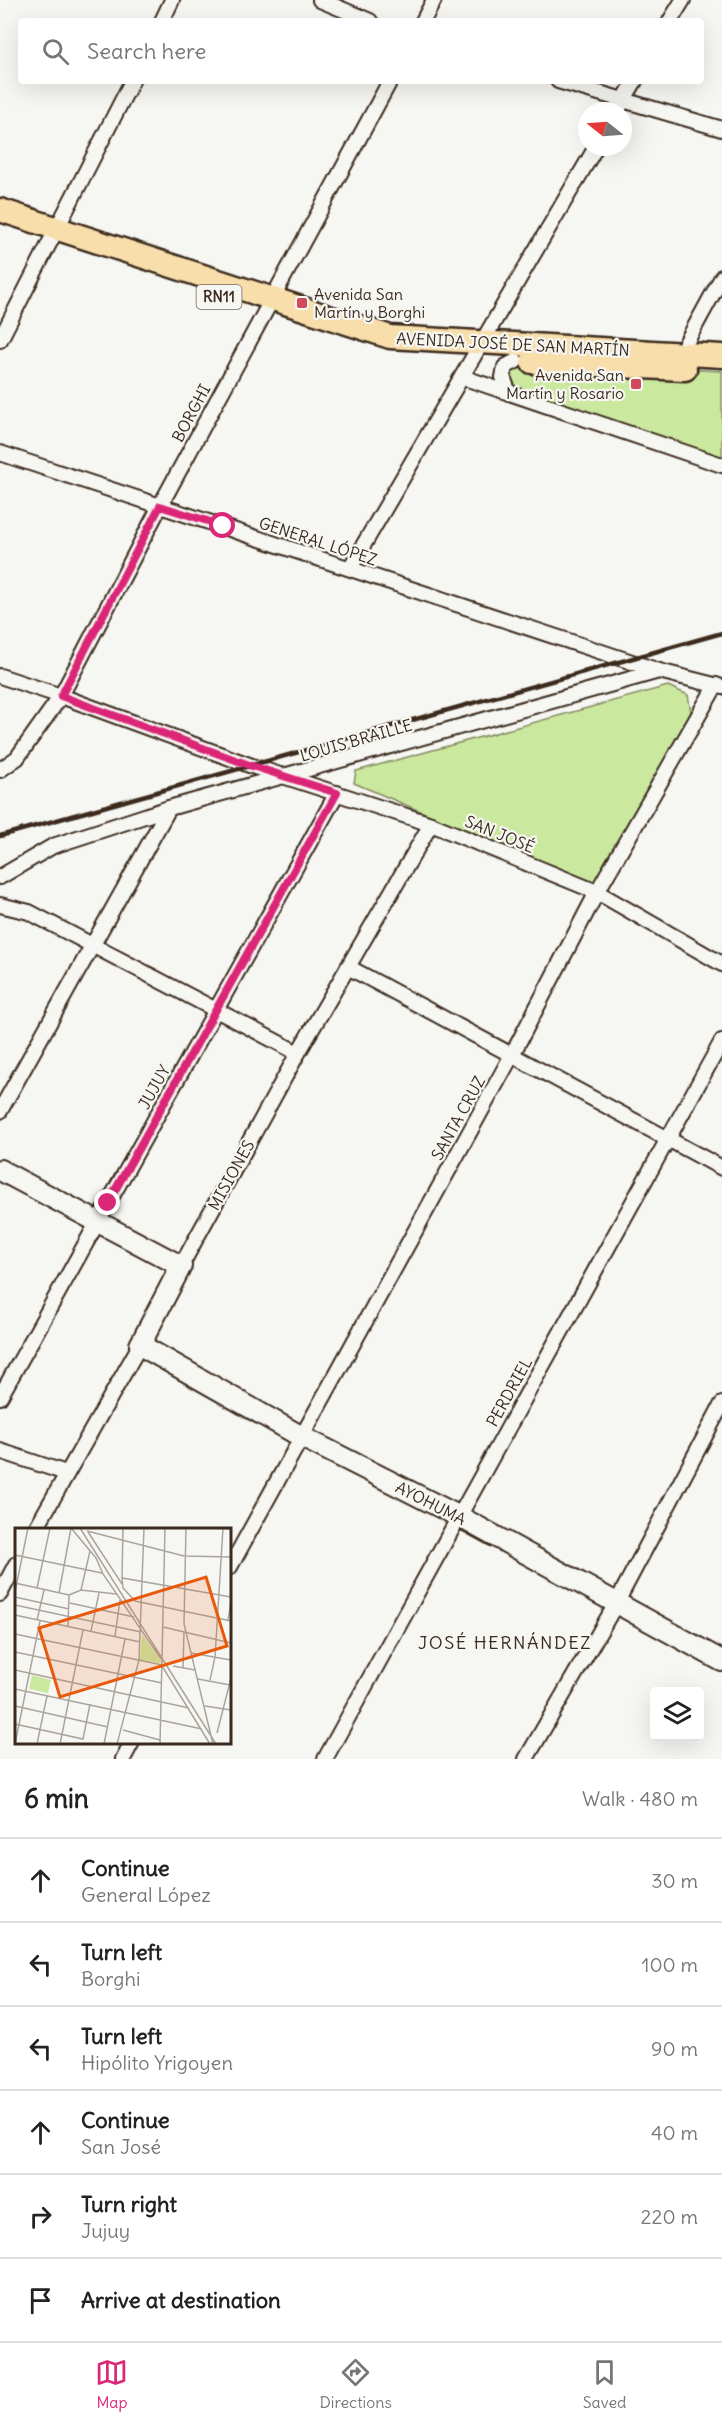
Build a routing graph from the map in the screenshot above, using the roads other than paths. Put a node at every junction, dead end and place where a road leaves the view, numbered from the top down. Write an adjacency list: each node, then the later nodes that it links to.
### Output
1 (172, 0): 5 (street)
2 (320, 0): 6 (street)
3 (434, 0): 7 (street)
4 (683, 0): 8 (street)
5 (163, 18)
6 (363, 18)
7 (425, 18)
8 (672, 18)
9 (130, 84): 20 (street)
10 (388, 84): 22 (street, BORGHI)
11 (566, 84): 13 (street)
12 (633, 84): 14 (street)
13 (611, 102)
14 (623, 102)
15 (632, 109): 16 (street)
16 (722, 129)
17 (591, 156): 24 (street)
18 (0, 210): 20 (main road, AVENIDA JOSÉ DE SAN MARTÍN / RN11)
19 (0, 226): 20 (main road, AVENIDA JOSÉ DE SAN MARTÍN / RN11)
20 (54, 236): 22 (main road, AVENIDA JOSÉ DE SAN MARTÍN / RN11); 23 (street)
21 (722, 277): 27 (street)
22 (267, 305): 24 (main road, AVENIDA JOSÉ DE SAN MARTÍN / RN11); 33 (street, BORGHI)
23 (0, 340)
24 (478, 351): 26 (main road, AVENIDA JOSÉ DE SAN MARTÍN / RN11); 27 (main road, AVENIDA JOSÉ DE SAN MARTÍN / RN11); 29 (street)
25 (722, 356): 27 (main road, AVENIDA JOSÉ DE SAN MARTÍN / RN11)
26 (516, 361): 27 (main road, AVENIDA JOSÉ DE SAN MARTÍN / RN11); 30 (street)
27 (680, 361): 28 (main road, AVENIDA JOSÉ DE SAN MARTÍN / RN11)
28 (722, 371)
29 (462, 377): 30 (street); 34 (street)
30 (510, 393): 32 (street)
31 (0, 453): 33 (street, GENERAL LÓPEZ)
32 (722, 465)
33 (160, 506): 34 (street, GENERAL LÓPEZ); 38 (street, BORGHI)
34 (350, 568): 35 (street, GENERAL LÓPEZ)
35 (659, 671): 37 (street, GENERAL LÓPEZ); 40 (street, LOUIS BRAILLE)
36 (0, 676): 38 (street, SAN JOSÉ)
37 (720, 685): 45 (street, SANTA CRUZ)
38 (61, 696): 39 (street, BORGHI); 40 (street, SAN JOSÉ)
39 (0, 770)
40 (285, 777): 41 (street, SAN JOSÉ); 42 (street, LOUIS BRAILLE)
41 (337, 793): 43 (street, SAN JOSÉ); 50 (street, JUJUY)
42 (170, 808): 44 (street, LOUIS BRAILLE); 47 (street)
43 (431, 824): 45 (street, SAN JOSÉ); 49 (street, MISIONES)
44 (0, 877)
45 (597, 892): 48 (street, SAN JOSÉ); 53 (street, SANTA CRUZ)
46 (0, 905): 47 (street)
47 (93, 944): 50 (street); 54 (street)
48 (722, 964)
49 (348, 967): 52 (street, MISIONES); 53 (street)
50 (216, 1010): 52 (street); 58 (street, JUJUY)
51 (722, 1041): 55 (street, PERDRIEL)
52 (298, 1053): 59 (street, MISIONES)
53 (512, 1055): 55 (street); 63 (street, SANTA CRUZ)
54 (0, 1111)
55 (667, 1139): 56 (street); 66 (street, PERDRIEL)
56 (722, 1168)
57 (0, 1170): 58 (street)
58 (98, 1222): 59 (street); 61 (street, JUJUY)
59 (181, 1266): 60 (street, MISIONES)
60 (140, 1345): 63 (street, AYOHUMA); 65 (street, MISIONES)
61 (0, 1397)
62 (722, 1404): 71 (street)
63 (302, 1437): 66 (street, AYOHUMA); 68 (street, SANTA CRUZ)
64 (0, 1450): 65 (street)
65 (66, 1473): 67 (street, MISIONES)
66 (460, 1517): 71 (street, AYOHUMA); 75 (street, PERDRIEL)
67 (36, 1528)
68 (231, 1565)
69 (15, 1566): 70 (street)
70 (0, 1594)
71 (616, 1602): 72 (street, AYOHUMA); 76 (street)
72 (722, 1662)
73 (131, 1744): 74 (street)
74 (123, 1759)
75 (325, 1759)
76 (526, 1759)

